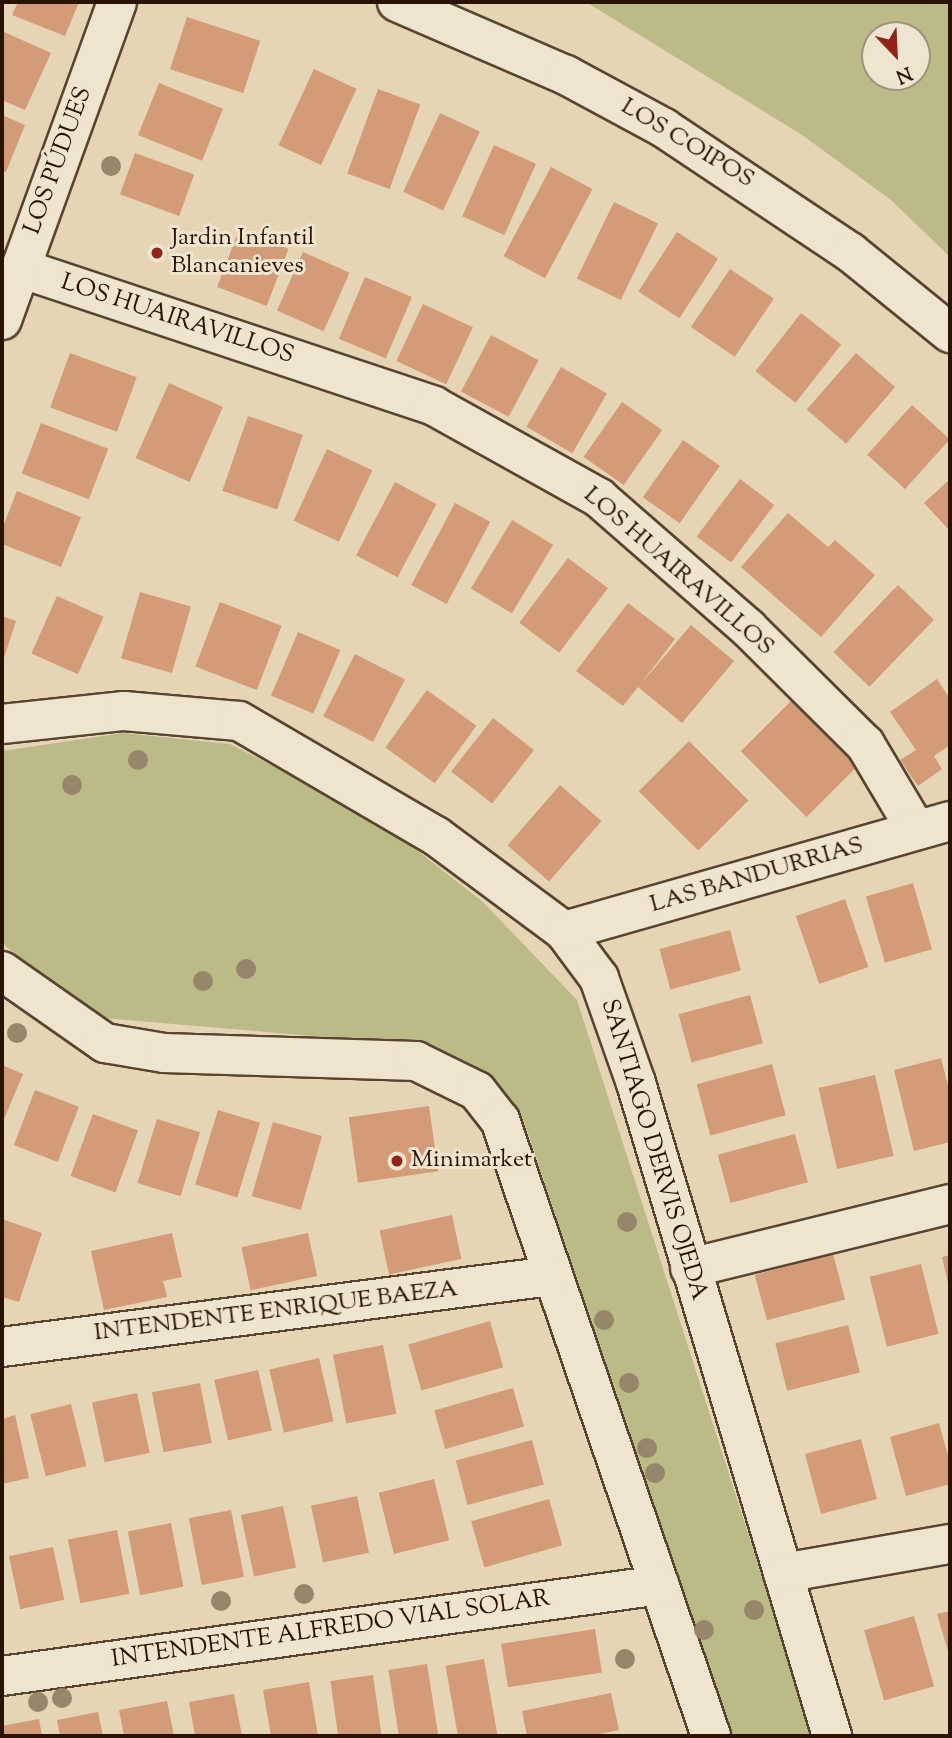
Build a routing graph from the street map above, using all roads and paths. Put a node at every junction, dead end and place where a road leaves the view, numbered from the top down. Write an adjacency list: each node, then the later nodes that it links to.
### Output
1 (117, 2): 3 (street, LOS PÚDUES)
2 (397, 2): 5 (street, LOS COIPOS)
3 (20, 268): 4 (street, LOS PÚDUES); 7 (street, LOS HUAIRAVILLOS)
4 (2, 320)
5 (950, 333)
6 (2, 724): 8 (street, SANTIAGO DERVIS OJEDA)
7 (933, 825): 8 (street, LAS BANDURRIAS)
8 (564, 931): 11 (street, SANTIAGO DERVIS OJEDA)
9 (2, 971): 12 (street)
10 (950, 1204): 11 (street)
11 (690, 1268): 15 (street, SANTIAGO DERVIS OJEDA)
12 (551, 1276): 13 (street, INTENDENTE ENRIQUE BAEZA); 16 (street)
13 (2, 1347)
14 (950, 1544): 15 (street)
15 (783, 1573): 19 (street, SANTIAGO DERVIS OJEDA)
16 (660, 1585): 17 (street, INTENDENTE ALFREDO VIAL SOLAR); 18 (street)
17 (2, 1676)
18 (711, 1736)
19 (832, 1736)

